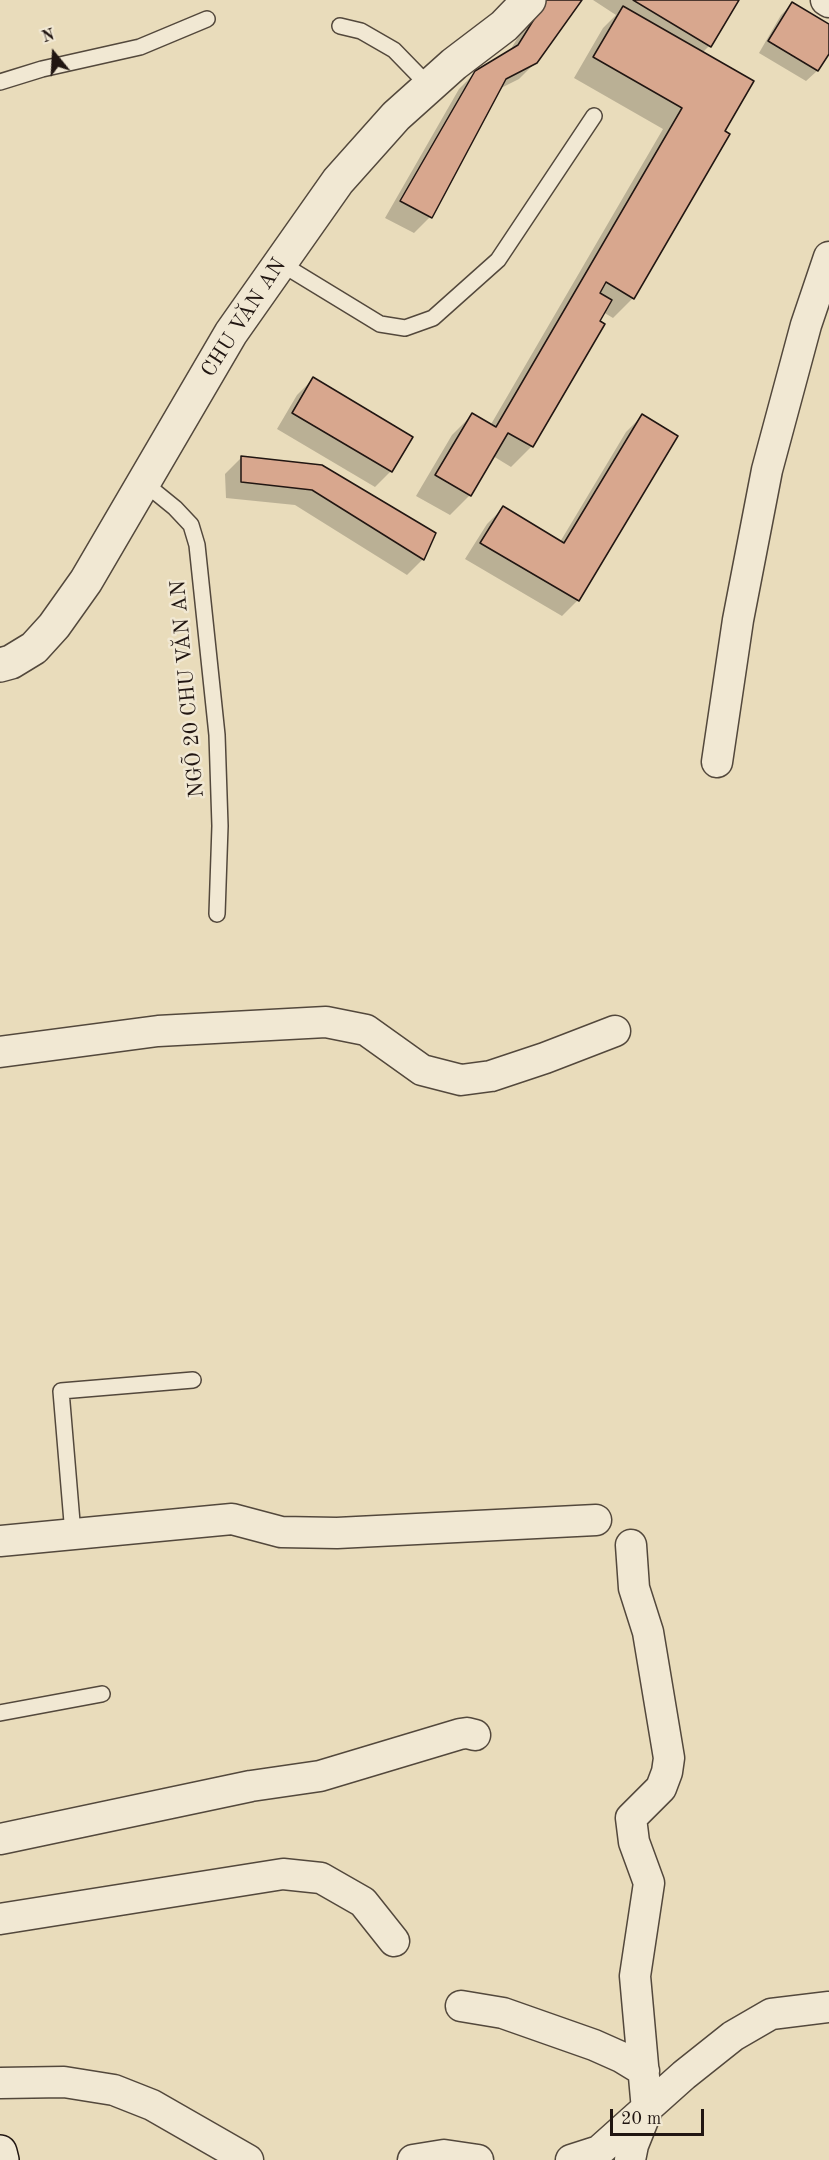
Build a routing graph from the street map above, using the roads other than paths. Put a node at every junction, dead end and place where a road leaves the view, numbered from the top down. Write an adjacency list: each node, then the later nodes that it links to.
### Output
1 (529, 0): 5 (street, CHU VĂN AN)
2 (207, 19): 4 (lane)
3 (340, 26): 5 (lane)
4 (0, 82)
5 (429, 86): 8 (street, CHU VĂN AN)
6 (594, 116): 8 (lane)
7 (829, 257): 11 (street)
8 (280, 263): 9 (street, CHU VĂN AN)
9 (143, 482): 10 (street, CHU VĂN AN); 12 (lane, NGÕ 20 CHU VĂN AN)
10 (0, 665)
11 (717, 762)
12 (217, 914)
13 (615, 1031): 14 (street)
14 (0, 1052)
15 (193, 1380): 17 (lane)
16 (596, 1520): 17 (street)
17 (73, 1534): 18 (street)
18 (0, 1541)
19 (631, 1545): 28 (street)
20 (102, 1694): 21 (lane)
21 (0, 1713)
22 (475, 1735): 23 (street)
23 (0, 1839)
24 (0, 1919): 25 (street)
25 (394, 1941)
26 (461, 2006): 28 (street)
27 (829, 2007): 30 (street)
28 (644, 2071): 30 (street)
29 (0, 2083): 33 (street)
30 (647, 2110): 36 (street); 37 (street)
31 (0, 2152): 32 (street)
32 (2, 2160)
33 (248, 2160)
34 (412, 2160): 35 (street)
35 (478, 2160)
36 (571, 2160)
37 (630, 2160)

